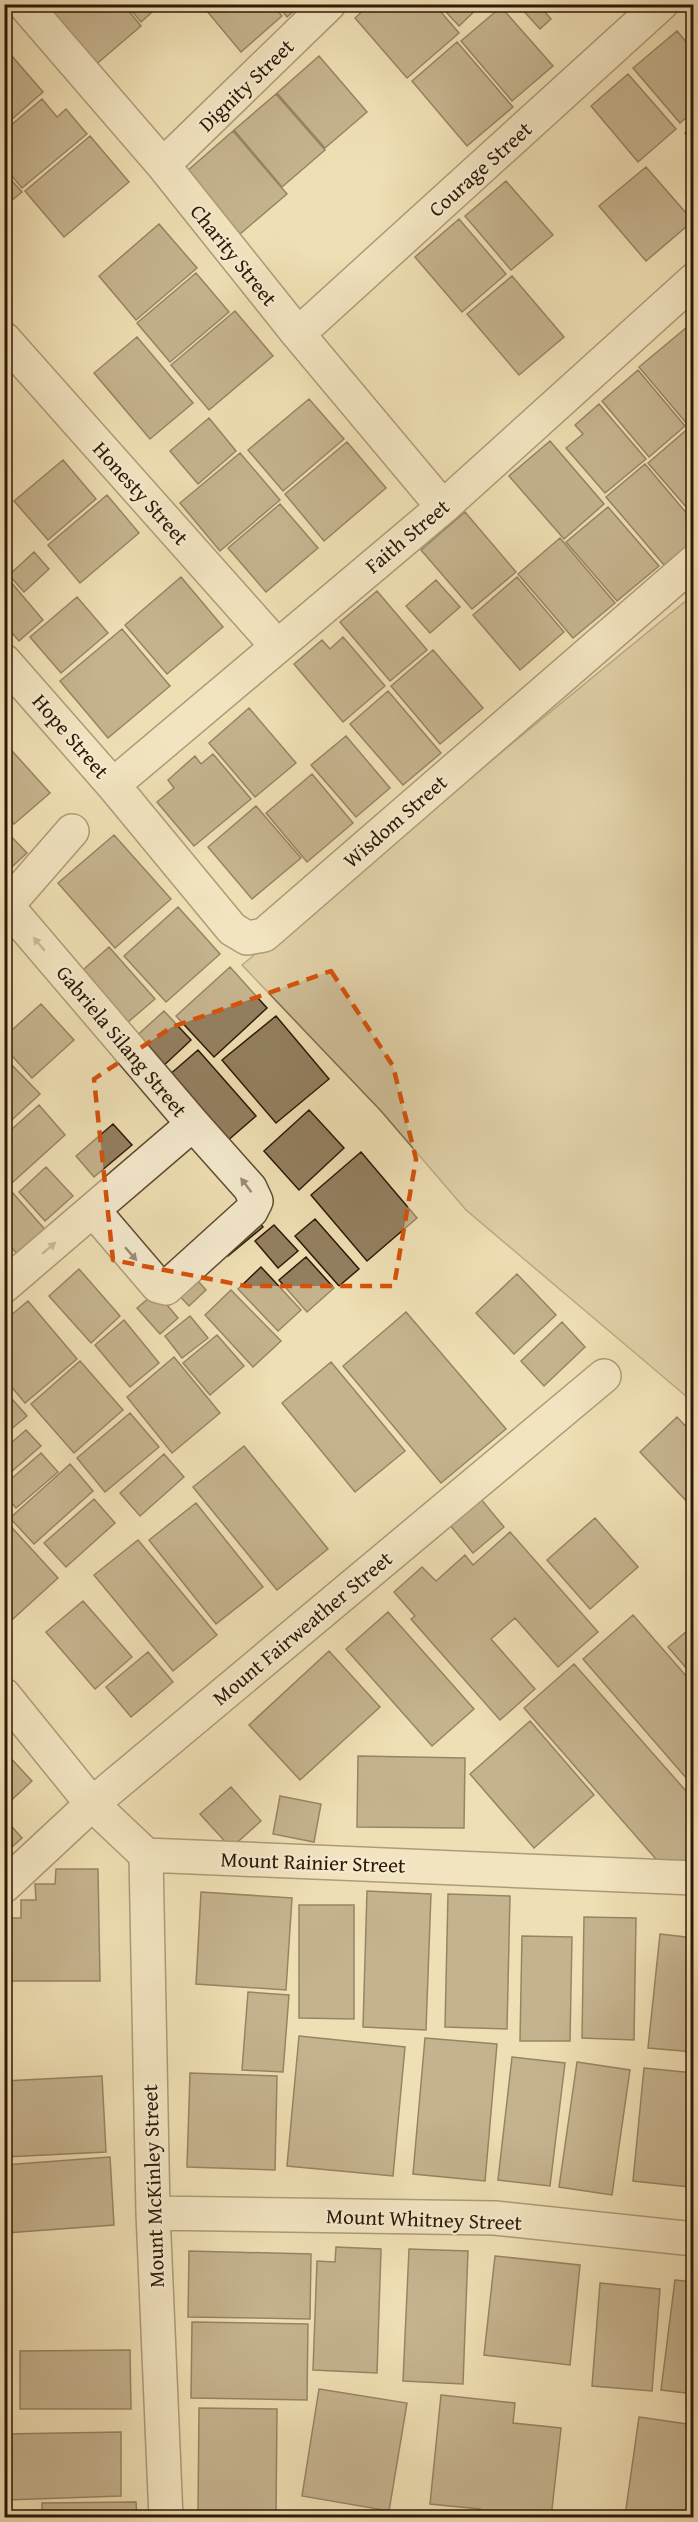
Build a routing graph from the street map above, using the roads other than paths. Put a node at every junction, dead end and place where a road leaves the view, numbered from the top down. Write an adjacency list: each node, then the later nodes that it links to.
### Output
1 (24, 4): 4 (street, Charity Street)
2 (329, 4): 4 (street, Dignity Street)
3 (661, 4): 6 (street, Courage Street)
4 (163, 165): 6 (street, Charity Street)
5 (693, 280): 8 (street, Faith Street)
6 (298, 334): 8 (street, Charity Street)
7 (4, 339): 10 (street, Honesty Street)
8 (442, 507): 10 (street, Faith Street)
9 (693, 562): 12 (street, Wisdom Street)
10 (277, 646): 12 (street, Faith Street)
11 (4, 661): 12 (street, Hope Street)
12 (113, 785)
13 (72, 831): 14 (street)
14 (6, 907): 15 (street, Gabriela Silang Street, one-way to 14)
15 (193, 1124): 16 (street, Gabriela Silang Street); 16 (street, one-way to 15)
16 (93, 1210): 17 (street, Gabriela Silang Street, one-way to 16)
17 (4, 1286)
18 (604, 1376): 20 (street, Mount Fairweather Street)
19 (4, 1695): 20 (street)
20 (92, 1804): 21 (street); 23 (street, Mount Fairweather Street)
21 (146, 1855): 22 (street, Mount Rainier Street); 24 (street, Mount McKinley Street)
22 (693, 1878)
23 (4, 1886)
24 (153, 2213): 25 (street, Mount Whitney Street); 26 (street, Mount McKinley Street)
25 (693, 2239)
26 (166, 2517)

